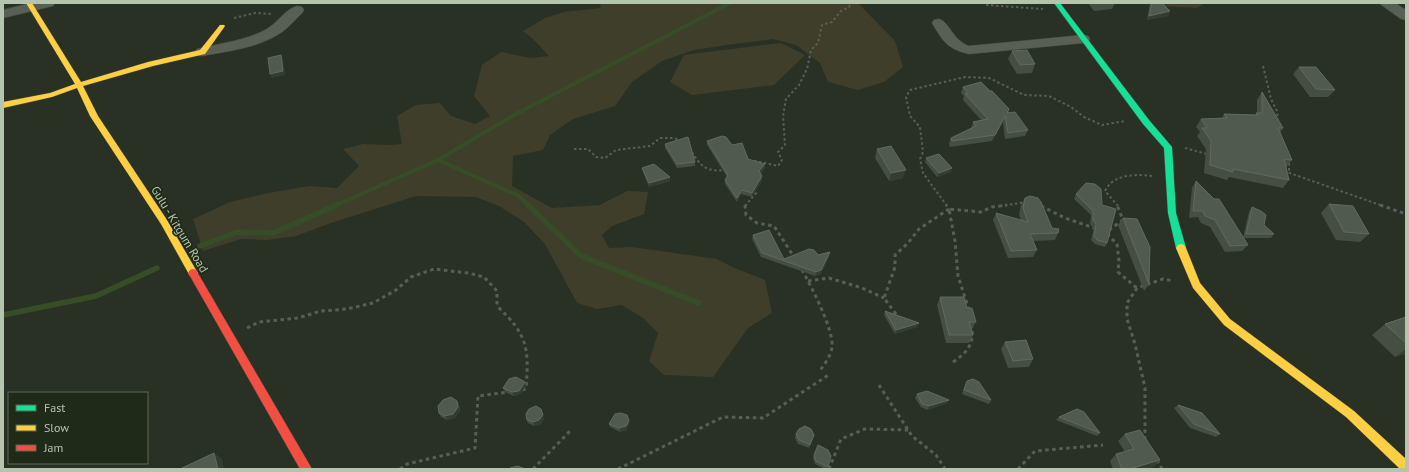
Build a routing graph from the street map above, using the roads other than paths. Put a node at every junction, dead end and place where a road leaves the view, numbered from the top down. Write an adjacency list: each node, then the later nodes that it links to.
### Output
1 (48, 3): 4 (street)
2 (1057, 3): 10 (street)
3 (1386, 3): 7 (street)
4 (30, 5): 6 (street); 12 (street, Gulu - Kitgum Road)
5 (297, 10): 11 (street)
6 (3, 14)
7 (1406, 16)
8 (939, 22): 10 (street)
9 (222, 26): 11 (street)
10 (1083, 39): 14 (street)
11 (202, 52): 12 (street)
12 (79, 85): 13 (street); 15 (street, Gulu - Kitgum Road)
13 (3, 105)
14 (1406, 467)
15 (306, 469)

